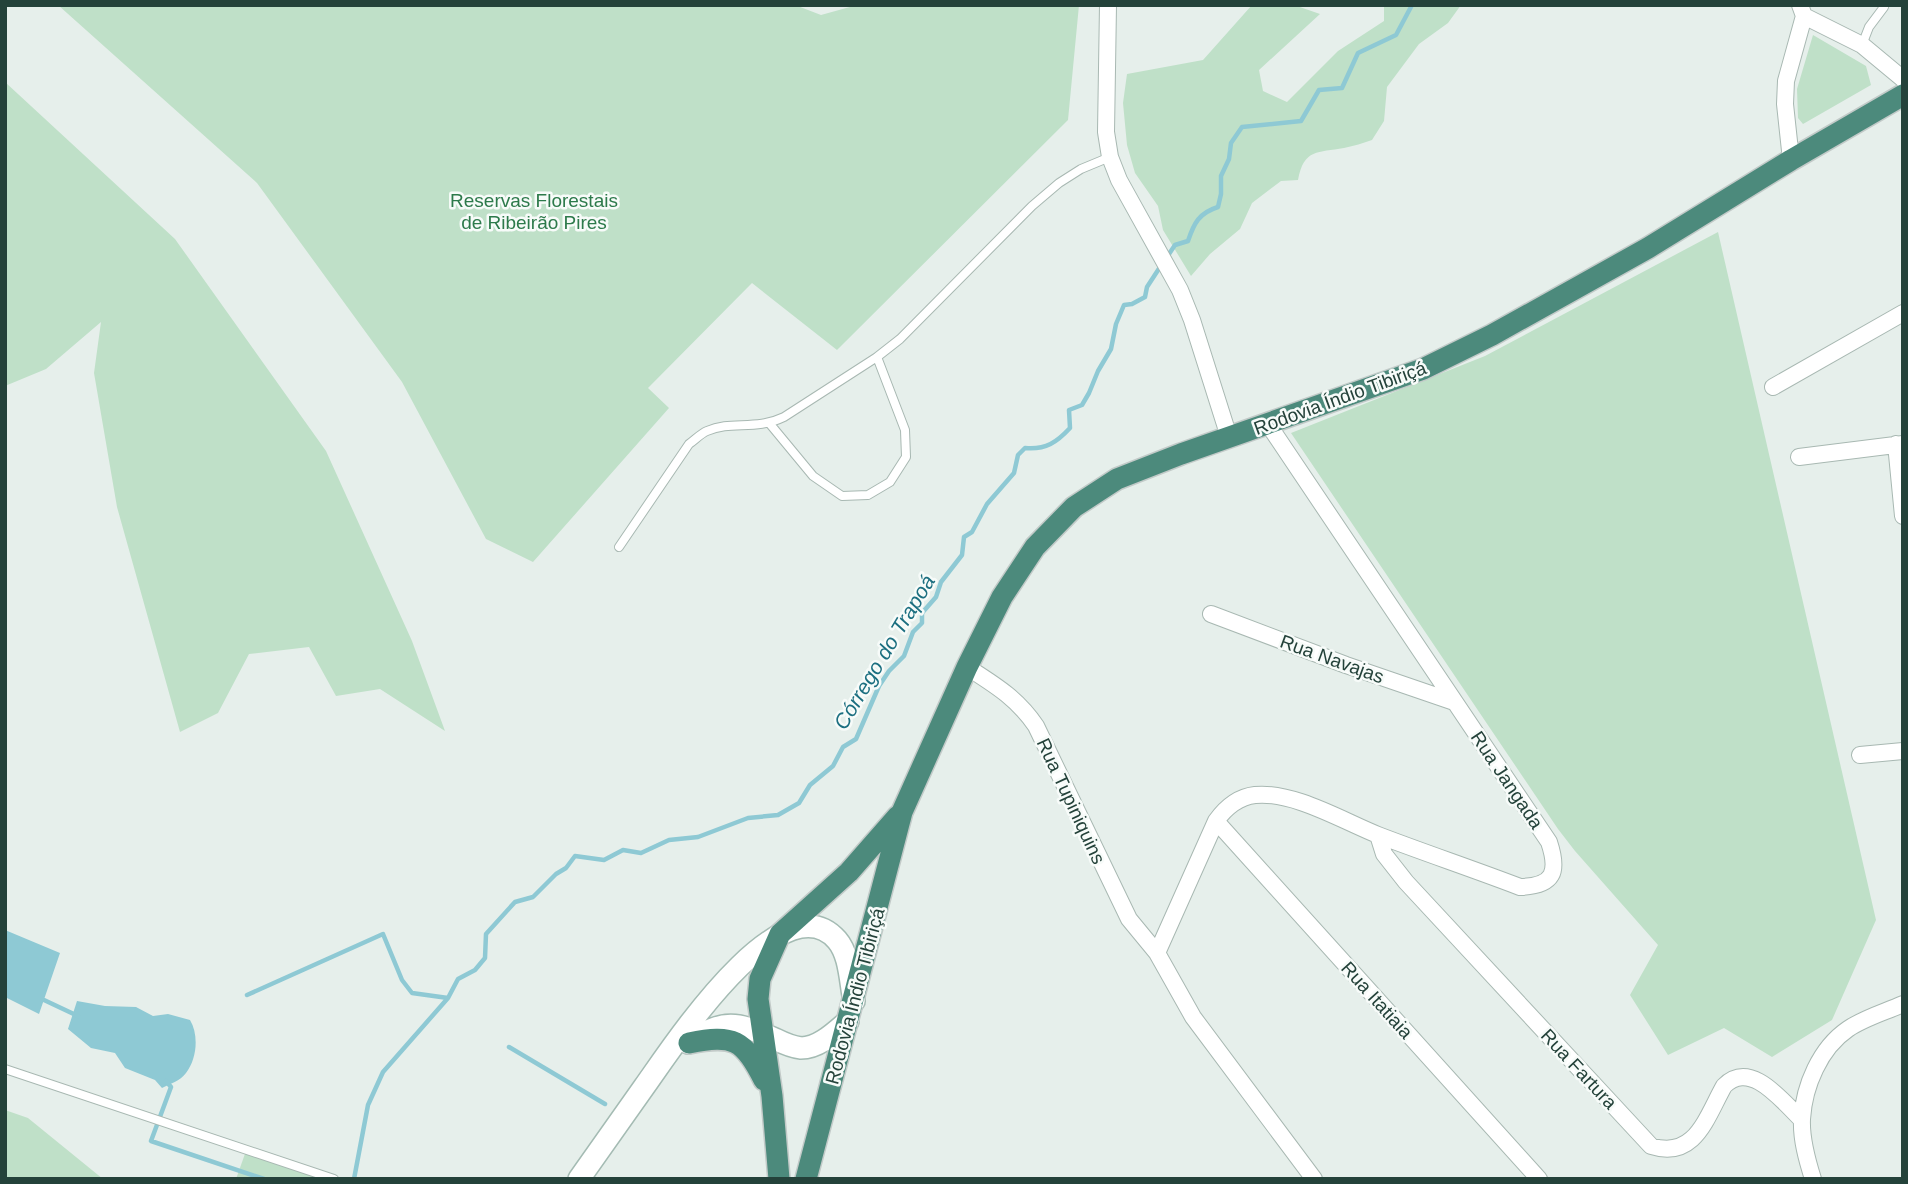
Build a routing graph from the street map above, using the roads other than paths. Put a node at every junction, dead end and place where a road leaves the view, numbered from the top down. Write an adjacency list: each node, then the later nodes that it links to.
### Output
1 (1108, 5): 7 (street)
2 (1884, 7): 4 (lane)
3 (1802, 10): 4 (street); 8 (street)
4 (1863, 45): 5 (street)
5 (1903, 79)
6 (1903, 95): 8 (highway, Rodovia Índio Tibiriçá)
7 (1110, 157): 10 (lane); 14 (street)
8 (1791, 160): 13 (highway, Rodovia Índio Tibiriçá)
9 (1903, 313): 11 (street)
10 (877, 357): 12 (lane); 12 (lane)
11 (1773, 387)
12 (770, 424): 18 (lane)
13 (1268, 424): 14 (highway, Rodovia Índio Tibiriçá); 21 (street, Rua Jangada)
14 (1230, 437): 20 (highway, Rodovia Índio Tibiriçá)
15 (1899, 444): 16 (street); 17 (street)
16 (1799, 457)
17 (1903, 516)
18 (620, 547)
19 (1211, 614): 21 (street, Rua Navajas)
20 (967, 667): 24 (highway, Rodovia Índio Tibiriçá); 28 (street, Rua Tupiniquins)
21 (1454, 702): 26 (street, Rua Jangada)
22 (1903, 751): 23 (street)
23 (1860, 755)
24 (902, 812): 27 (highway, Rodovia Índio Tibiriçá); 30 (highway, Rodovia Índio Tibiriçá)
25 (1216, 821): 26 (street, Rua Jangada); 28 (street); 42 (street, Rua Itatiaia)
26 (1378, 835): 36 (street, Rua Fartura)
27 (780, 934): 30 (main road); 31 (highway, Rodovia Índio Tibiriçá); 33 (main road)
28 (1157, 953): 41 (street, Rua Tupiniquins)
29 (1903, 1004): 36 (street)
30 (851, 1011): 31 (main road); 40 (highway, Rodovia Índio Tibiriçá)
31 (762, 1033): 32 (main road); 35 (highway, Rodovia Índio Tibiriçá)
32 (689, 1043): 33 (main road); 35 (highway)
33 (661, 1063): 38 (main road)
34 (5, 1069): 37 (lane)
35 (772, 1096): 39 (highway, Rodovia Índio Tibiriçá)
36 (1802, 1120): 43 (street)
37 (334, 1179)
38 (579, 1179)
39 (779, 1179)
40 (806, 1179)
41 (1314, 1179)
42 (1539, 1179)
43 (1812, 1179)

